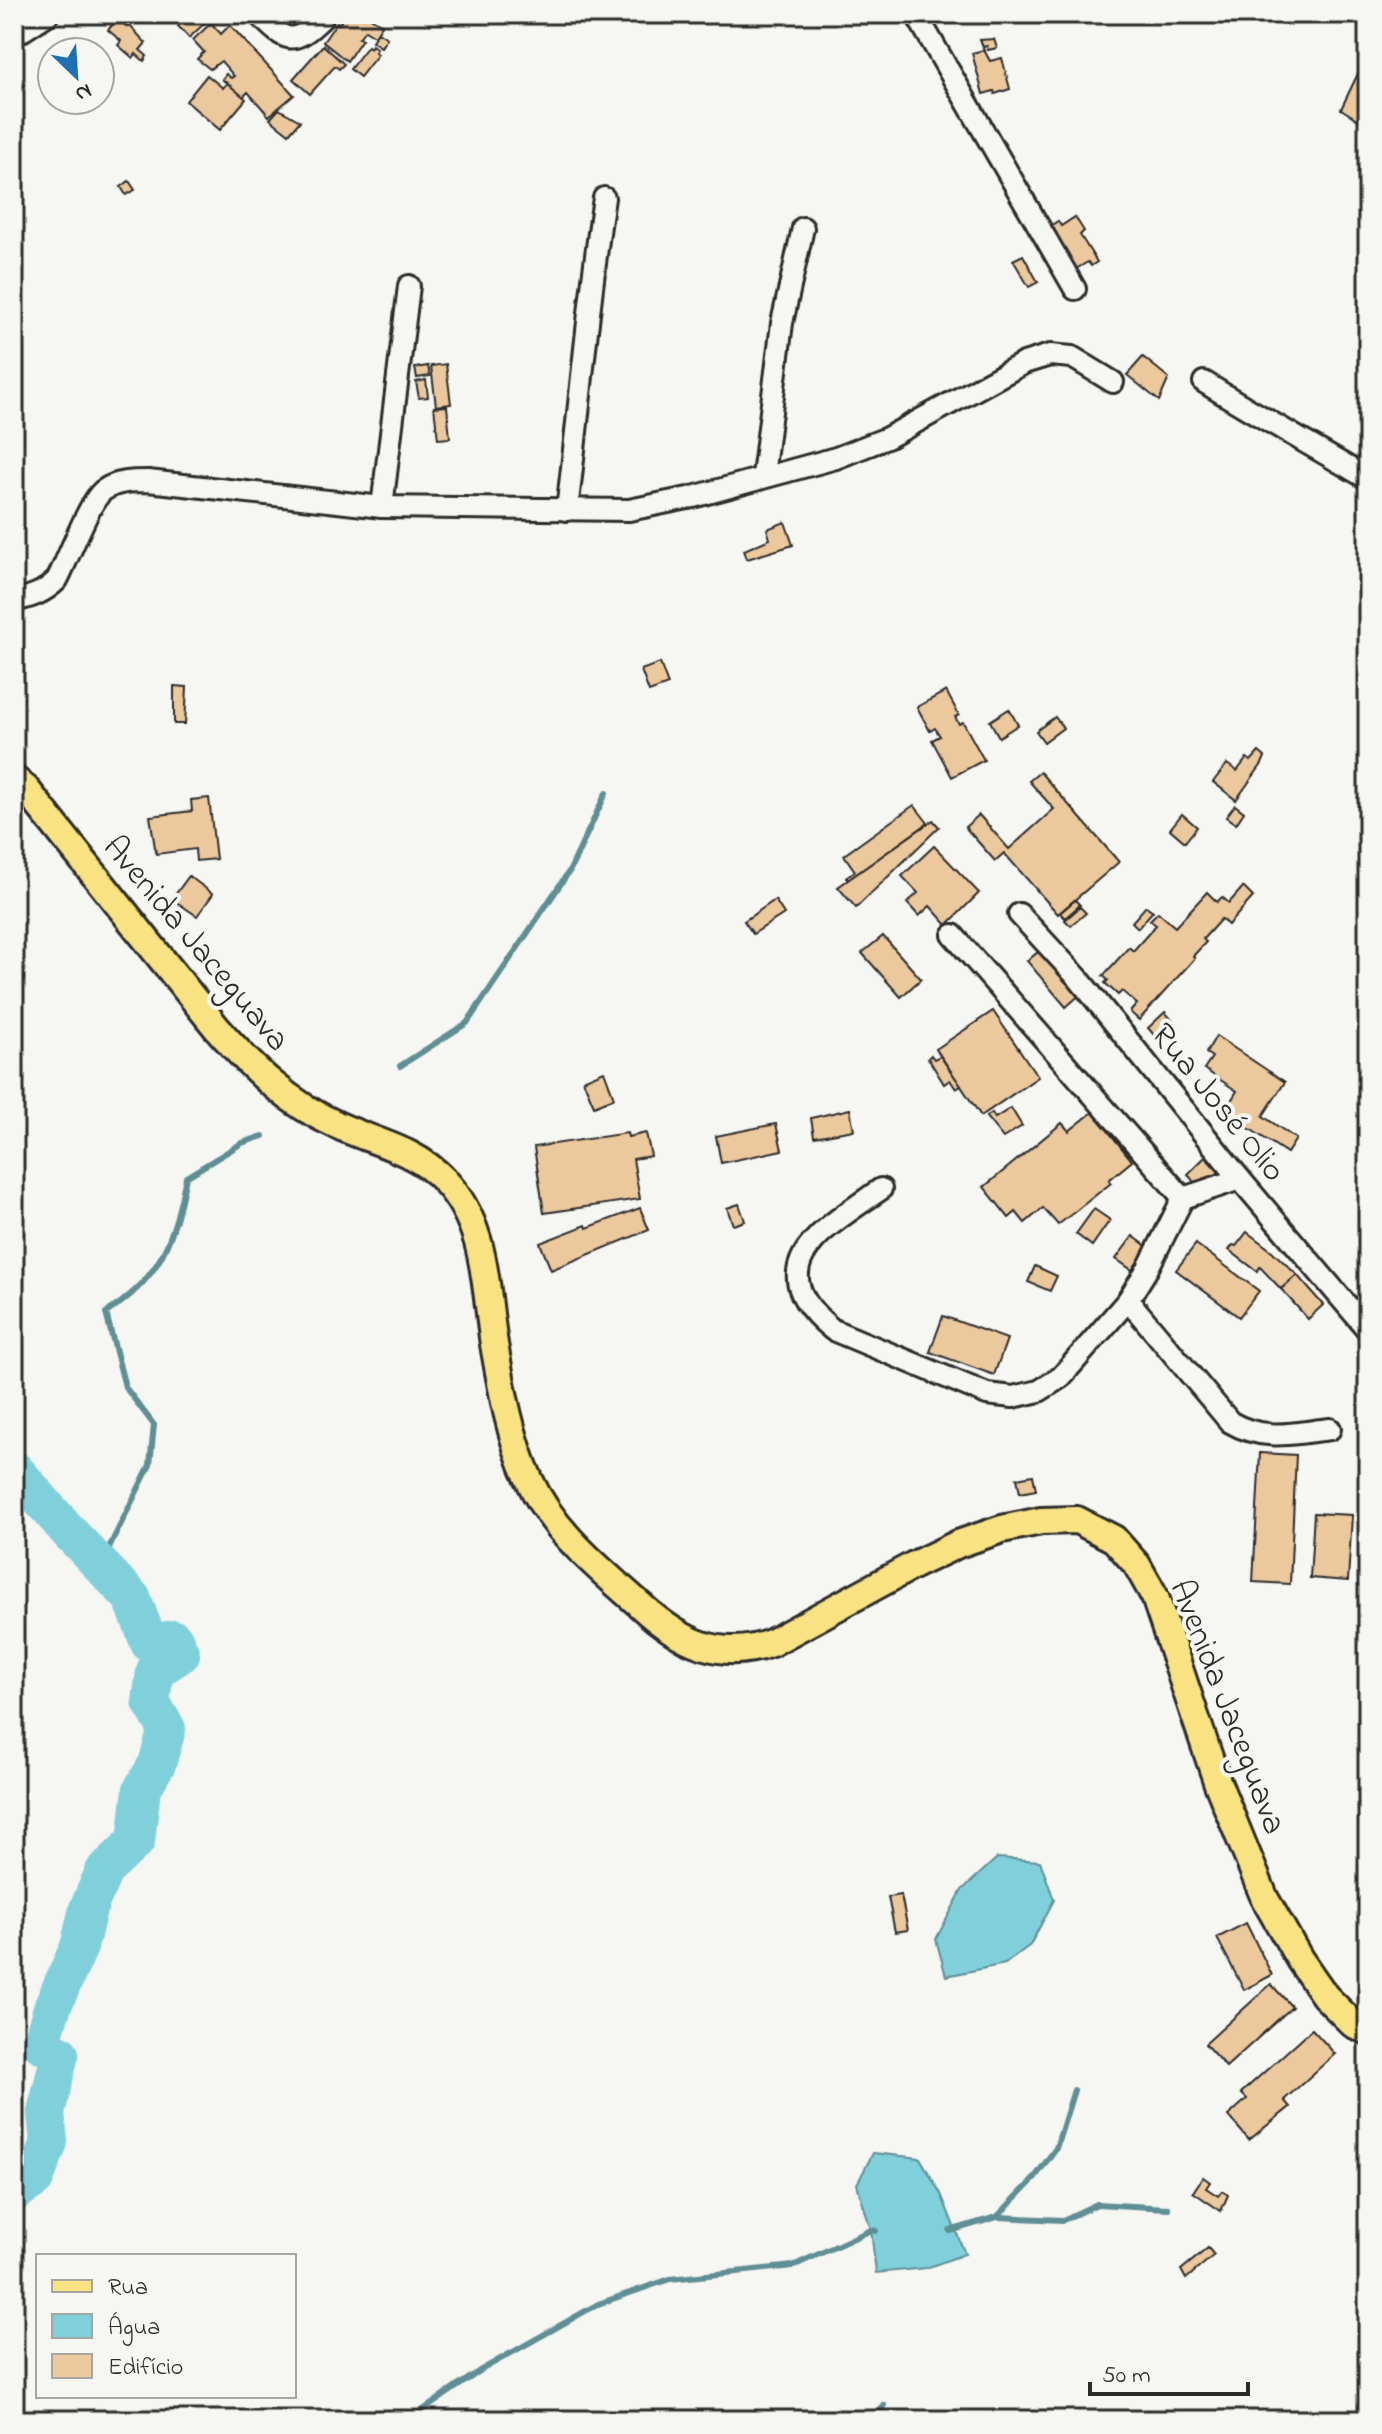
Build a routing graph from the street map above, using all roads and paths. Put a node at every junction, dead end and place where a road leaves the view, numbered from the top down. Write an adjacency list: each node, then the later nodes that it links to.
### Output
1 (48, 14): 5 (street)
2 (258, 14): 4 (street)
3 (916, 14): 9 (street)
4 (322, 18)
5 (14, 36)
6 (604, 198): 15 (street)
7 (803, 228): 12 (street)
8 (409, 286): 14 (street)
9 (1075, 289)
10 (1113, 382): 12 (street)
11 (1204, 382): 13 (street)
12 (763, 476): 15 (street)
13 (1368, 479)
14 (382, 507): 15 (street); 16 (street)
15 (567, 510)
16 (14, 601)
17 (14, 779): 26 (main road, Avenida Jaceguava)
18 (1019, 914): 20 (street, Rua José Olio)
19 (953, 935): 22 (street)
20 (1240, 1179): 22 (street); 24 (street, Rua José Olio)
21 (881, 1189): 23 (street)
22 (1183, 1198): 23 (street)
23 (1128, 1300): 25 (street)
24 (1368, 1330)
25 (1330, 1429)
26 (1368, 2031)

